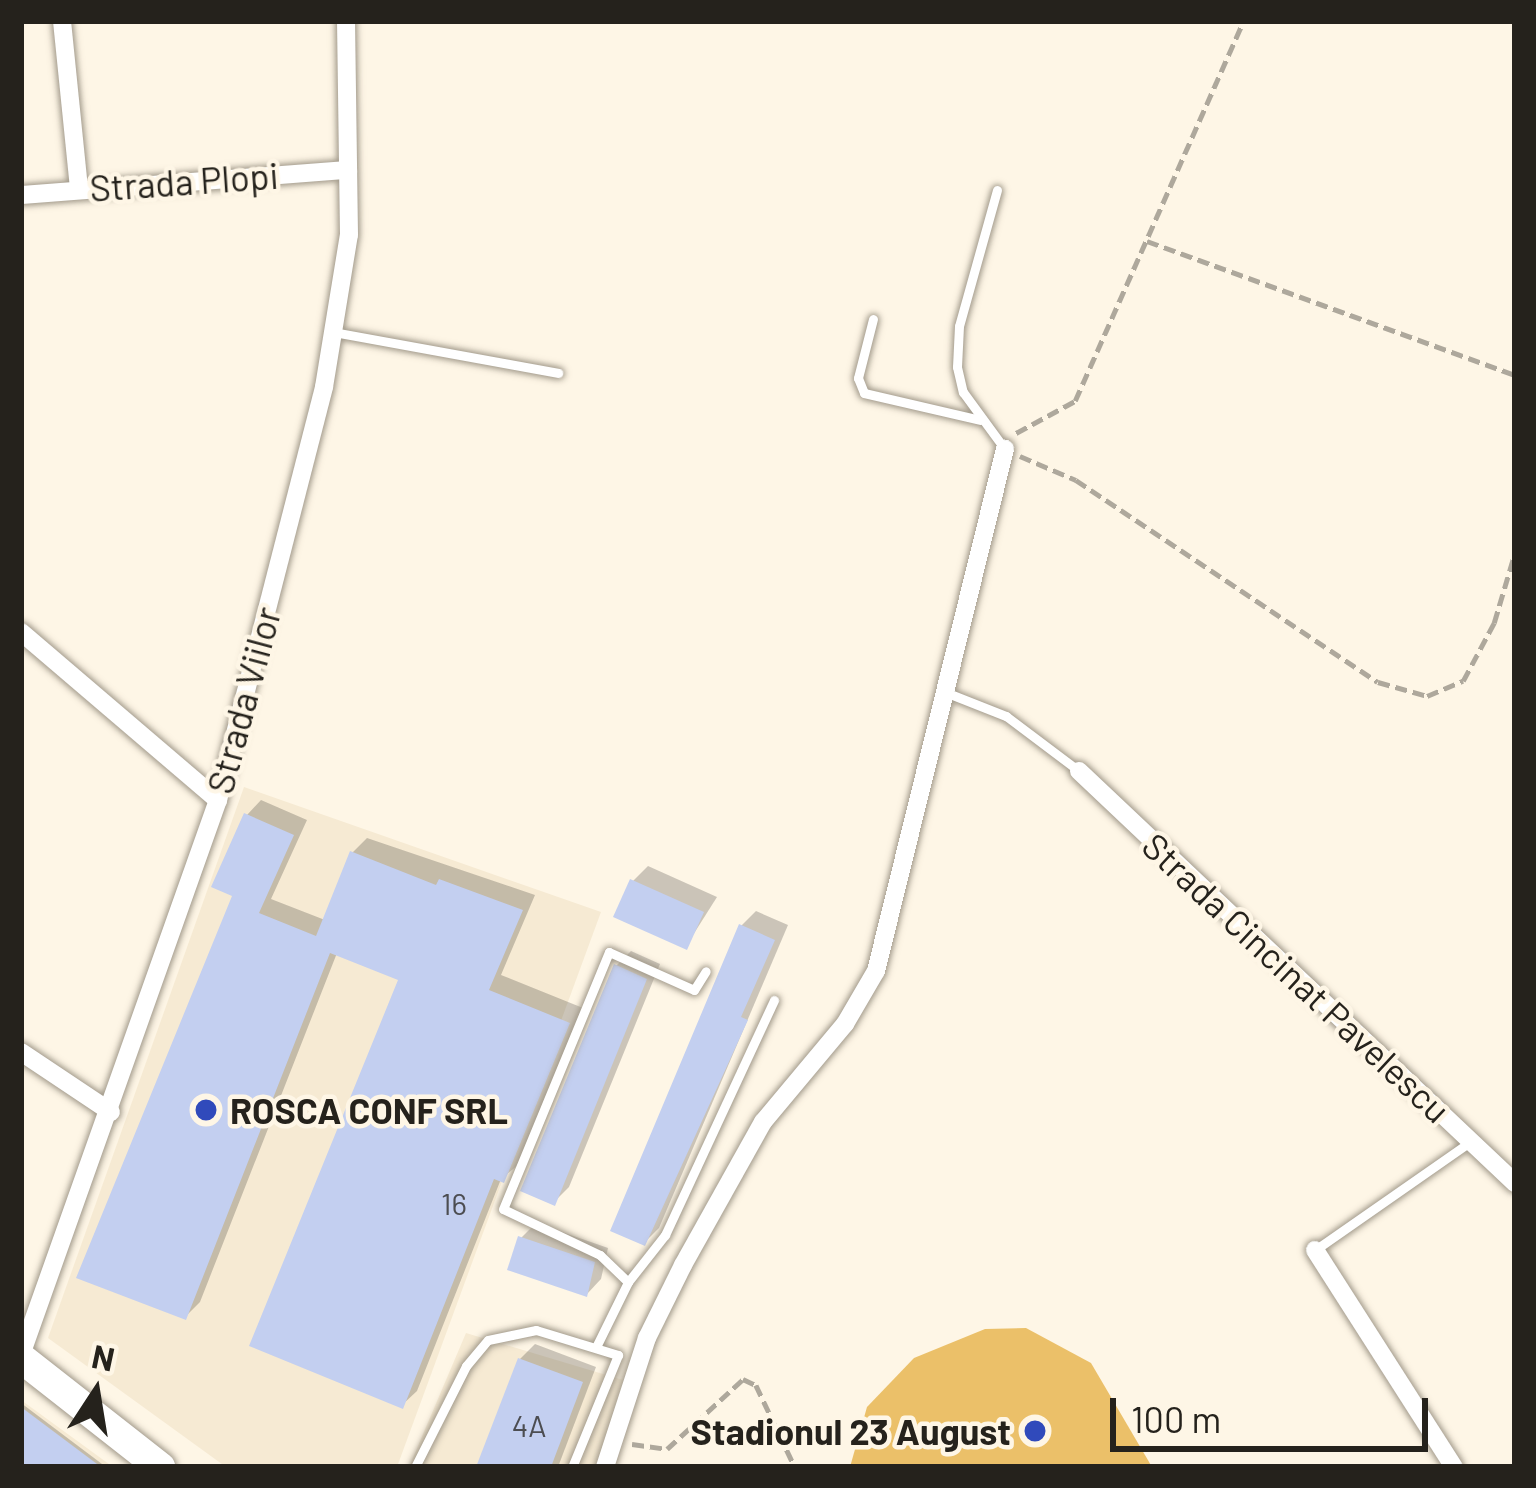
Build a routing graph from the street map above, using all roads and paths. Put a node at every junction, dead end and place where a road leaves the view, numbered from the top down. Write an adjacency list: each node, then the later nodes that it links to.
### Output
1 (62, 21): 5 (street)
2 (346, 21): 4 (street, Strada Viilor)
3 (1243, 21): 8 (path)
4 (348, 170): 5 (street, Strada Plopi); 10 (street, Strada Viilor)
5 (79, 187): 7 (street, Strada Plopi)
6 (997, 190): 13 (lane)
7 (21, 195)
8 (1147, 242): 12 (path); 14 (path)
9 (873, 319): 13 (lane)
10 (333, 332): 11 (lane); 20 (street, Strada Viilor)
11 (558, 373)
12 (1515, 375)
13 (980, 420): 14 (lane)
14 (1005, 449): 16 (path); 18 (street)
15 (1515, 552): 16 (path)
16 (1512, 582)
17 (21, 632): 20 (street)
18 (944, 691): 19 (lane); 32 (street)
19 (1078, 771): 25 (street, Strada Cincinat Pavelescu)
20 (218, 800): 24 (street, Strada Viilor)
21 (706, 971): 28 (lane)
22 (774, 1000): 28 (lane)
23 (21, 1052): 24 (street)
24 (111, 1112): 31 (street, Strada Viilor)
25 (1470, 1142): 26 (street, Strada Cincinat Pavelescu); 27 (lane)
26 (1515, 1183)
27 (1315, 1250): 39 (street)
28 (628, 1282): 29 (lane)
29 (596, 1346): 30 (lane); 35 (lane)
30 (618, 1355): 32 (lane); 36 (lane)
31 (21, 1356): 34 (main road)
32 (638, 1362): 33 (street)
33 (615, 1442): 37 (street); 38 (path)
34 (160, 1467)
35 (415, 1467)
36 (572, 1467)
37 (605, 1467)
38 (795, 1467)
39 (1454, 1467)

